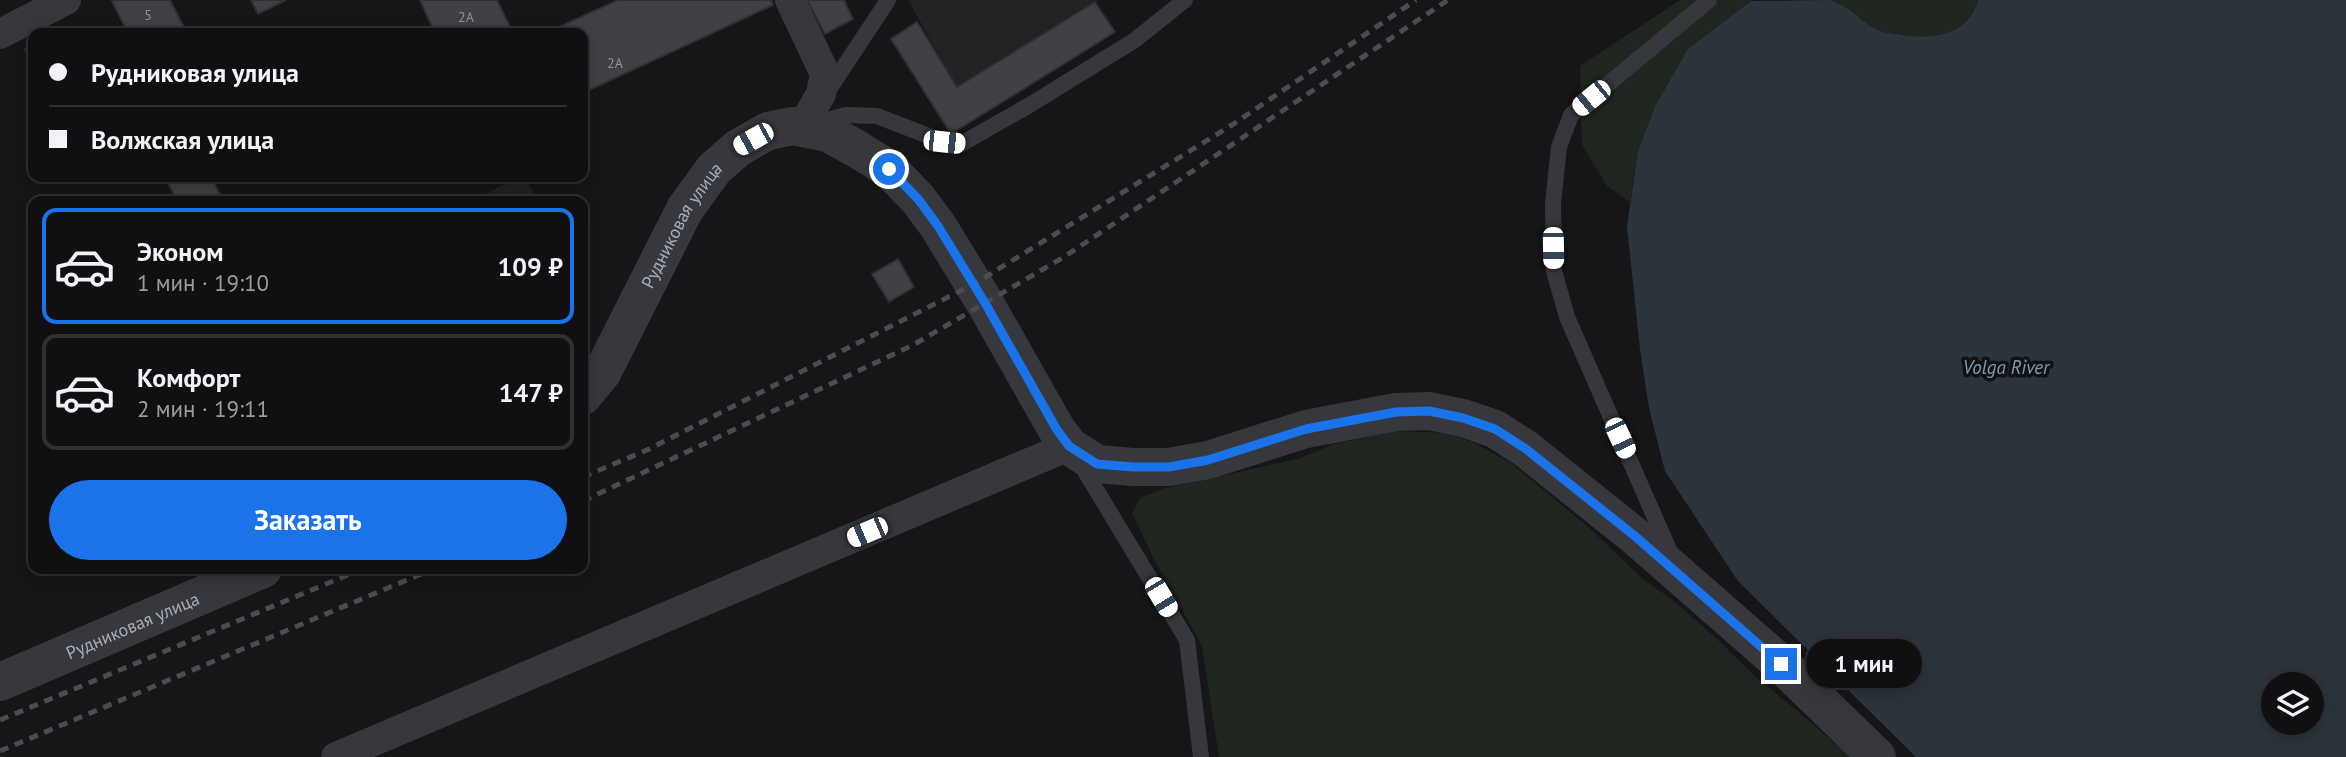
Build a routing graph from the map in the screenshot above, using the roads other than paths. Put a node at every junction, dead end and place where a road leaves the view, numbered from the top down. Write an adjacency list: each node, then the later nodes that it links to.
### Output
1 (66, 0): 6 (street)
2 (790, 0): 7 (street)
3 (888, 0): 7 (lane)
4 (1185, 0): 7 (lane)
5 (1709, 0): 11 (lane)
6 (0, 34)
7 (802, 127): 8 (street, Рудниковая улица); 9 (street, Рудниковая улица)
8 (588, 390)
9 (1069, 446): 11 (street); 13 (street); 14 (lane)
10 (251, 574): 12 (street, Рудниковая улица)
11 (1678, 574): 15 (street)
12 (0, 682)
13 (336, 757)
14 (1201, 757)
15 (1877, 757)

